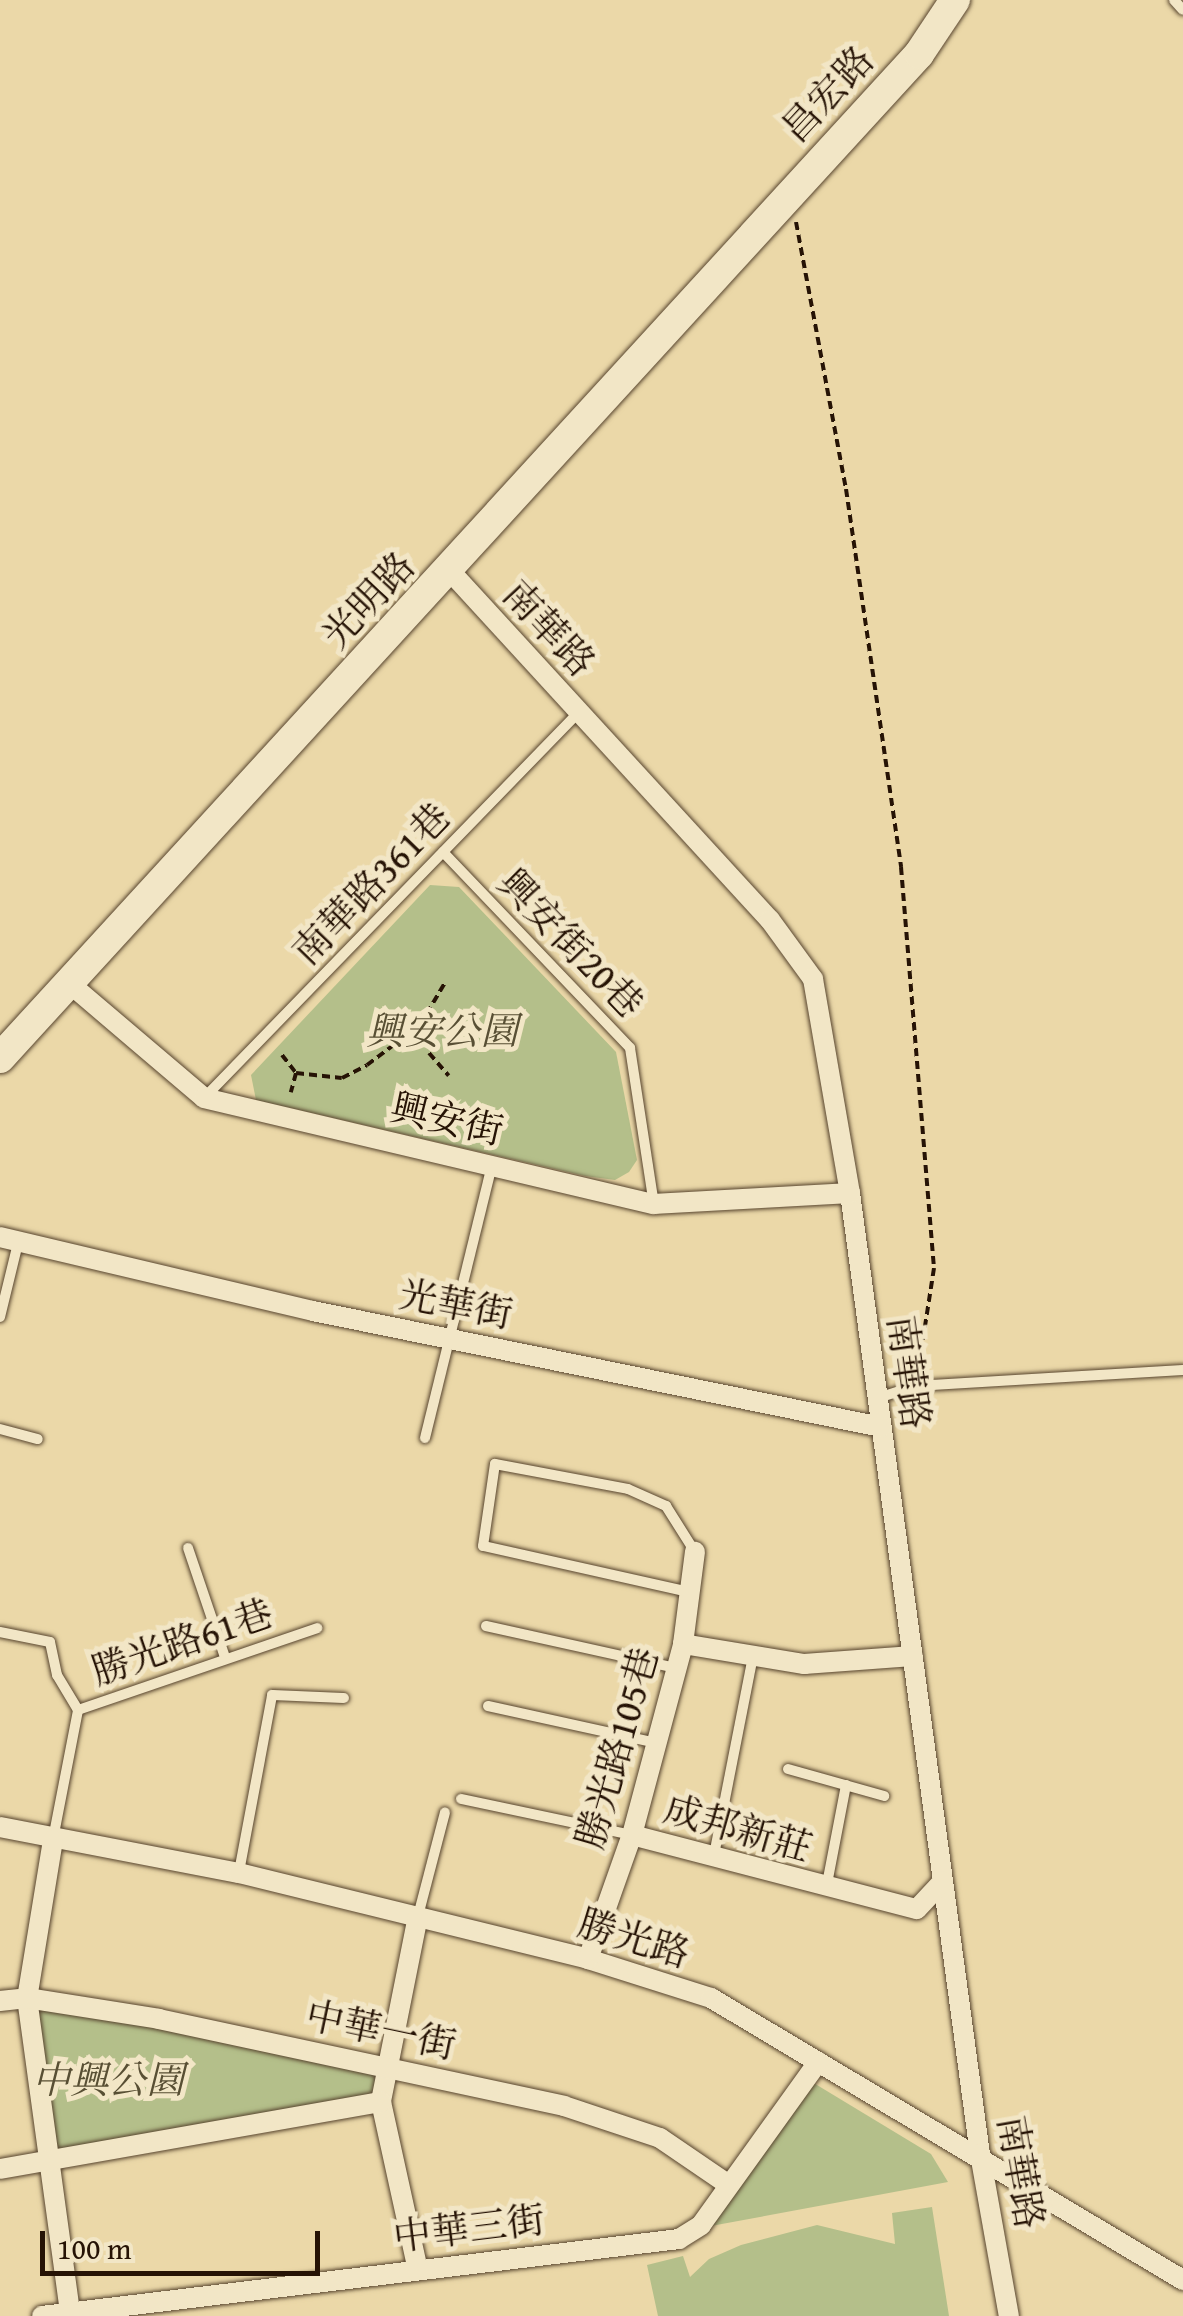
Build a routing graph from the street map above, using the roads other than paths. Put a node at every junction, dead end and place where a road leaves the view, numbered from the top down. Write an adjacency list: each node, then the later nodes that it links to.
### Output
1 (955, 0): 4 (main road, 昌宏路)
2 (1174, 0): 3 (lane)
3 (1183, 10)
4 (791, 192): 5 (main road, 光明路)
5 (450, 571): 6 (street, 南華路); 8 (main road, 光明路)
6 (579, 712): 7 (lane, 南華路361巷); 12 (street, 南華路)
7 (443, 852): 10 (lane, 南華路361巷); 13 (lane, 興安街20巷)
8 (69, 983): 9 (main road, 光明路); 10 (street, 興安街)
9 (0, 1058)
10 (204, 1098): 11 (street, 興安街)
11 (492, 1166): 13 (street, 興安街); 16 (lane)
12 (850, 1193): 13 (street, 興安街); 18 (street, 南華路)
13 (654, 1204)
14 (9, 1240): 15 (lane); 16 (street, 光華街)
15 (0, 1317)
16 (450, 1338): 19 (street, 光華街); 22 (lane)
17 (1183, 1370): 18 (lane)
18 (877, 1398): 19 (street, 南華路)
19 (881, 1428): 31 (street, 南華路)
20 (0, 1429): 21 (lane)
21 (38, 1438)
22 (425, 1438)
23 (188, 1548): 32 (lane)
24 (695, 1552): 25 (street, 勝光路105巷); 25 (lane)
25 (690, 1592): 29 (street, 勝光路105巷)
26 (486, 1626): 33 (lane)
27 (317, 1628): 32 (lane, 勝光路61巷)
28 (0, 1632): 36 (lane)
29 (684, 1644): 30 (street); 33 (street, 勝光路105巷)
30 (753, 1655): 31 (street); 46 (lane)
31 (913, 1656): 48 (street, 南華路)
32 (225, 1657): 36 (lane, 勝光路61巷)
33 (677, 1668): 37 (street, 勝光路105巷)
34 (344, 1698): 47 (lane)
35 (488, 1706): 37 (lane)
36 (78, 1710): 45 (lane, 勝光路61巷)
37 (656, 1743): 44 (street, 勝光路105巷)
38 (788, 1769): 39 (lane, 成邦新莊)
39 (846, 1785): 40 (lane, 成邦新莊); 49 (lane, 成邦新莊)
40 (884, 1796)
41 (460, 1799): 44 (lane)
42 (445, 1812): 50 (lane)
43 (0, 1827): 45 (street, 勝光路)
44 (632, 1834): 46 (street, 成邦新莊); 51 (street, 勝光路105巷)
45 (53, 1840): 47 (street, 勝光路); 52 (street)
46 (714, 1856): 49 (street, 成邦新莊)
47 (239, 1873): 50 (street, 勝光路)
48 (944, 1882): 49 (street, 成邦新莊); 57 (street, 南華路)
49 (826, 1890)
50 (418, 1916): 51 (street, 勝光路); 55 (street)
51 (588, 1959): 54 (street, 勝光路)
52 (27, 1998): 53 (street, 中華一街); 55 (street, 中華一街); 58 (street)
53 (0, 2001)
54 (818, 2062): 57 (street, 勝光路); 60 (street, 中華三街)
55 (384, 2067): 56 (street); 60 (street, 中華一街)
56 (381, 2102): 58 (street); 61 (street)
57 (980, 2154): 62 (street, 勝光路); 65 (street, 南華路)
58 (47, 2164): 59 (street); 63 (street)
59 (0, 2169)
60 (729, 2184): 61 (street, 中華三街)
61 (418, 2270): 63 (street, 中華三街)
62 (1183, 2280)
63 (70, 2311): 64 (street, 中華三街)
64 (42, 2316)
65 (1009, 2316)

